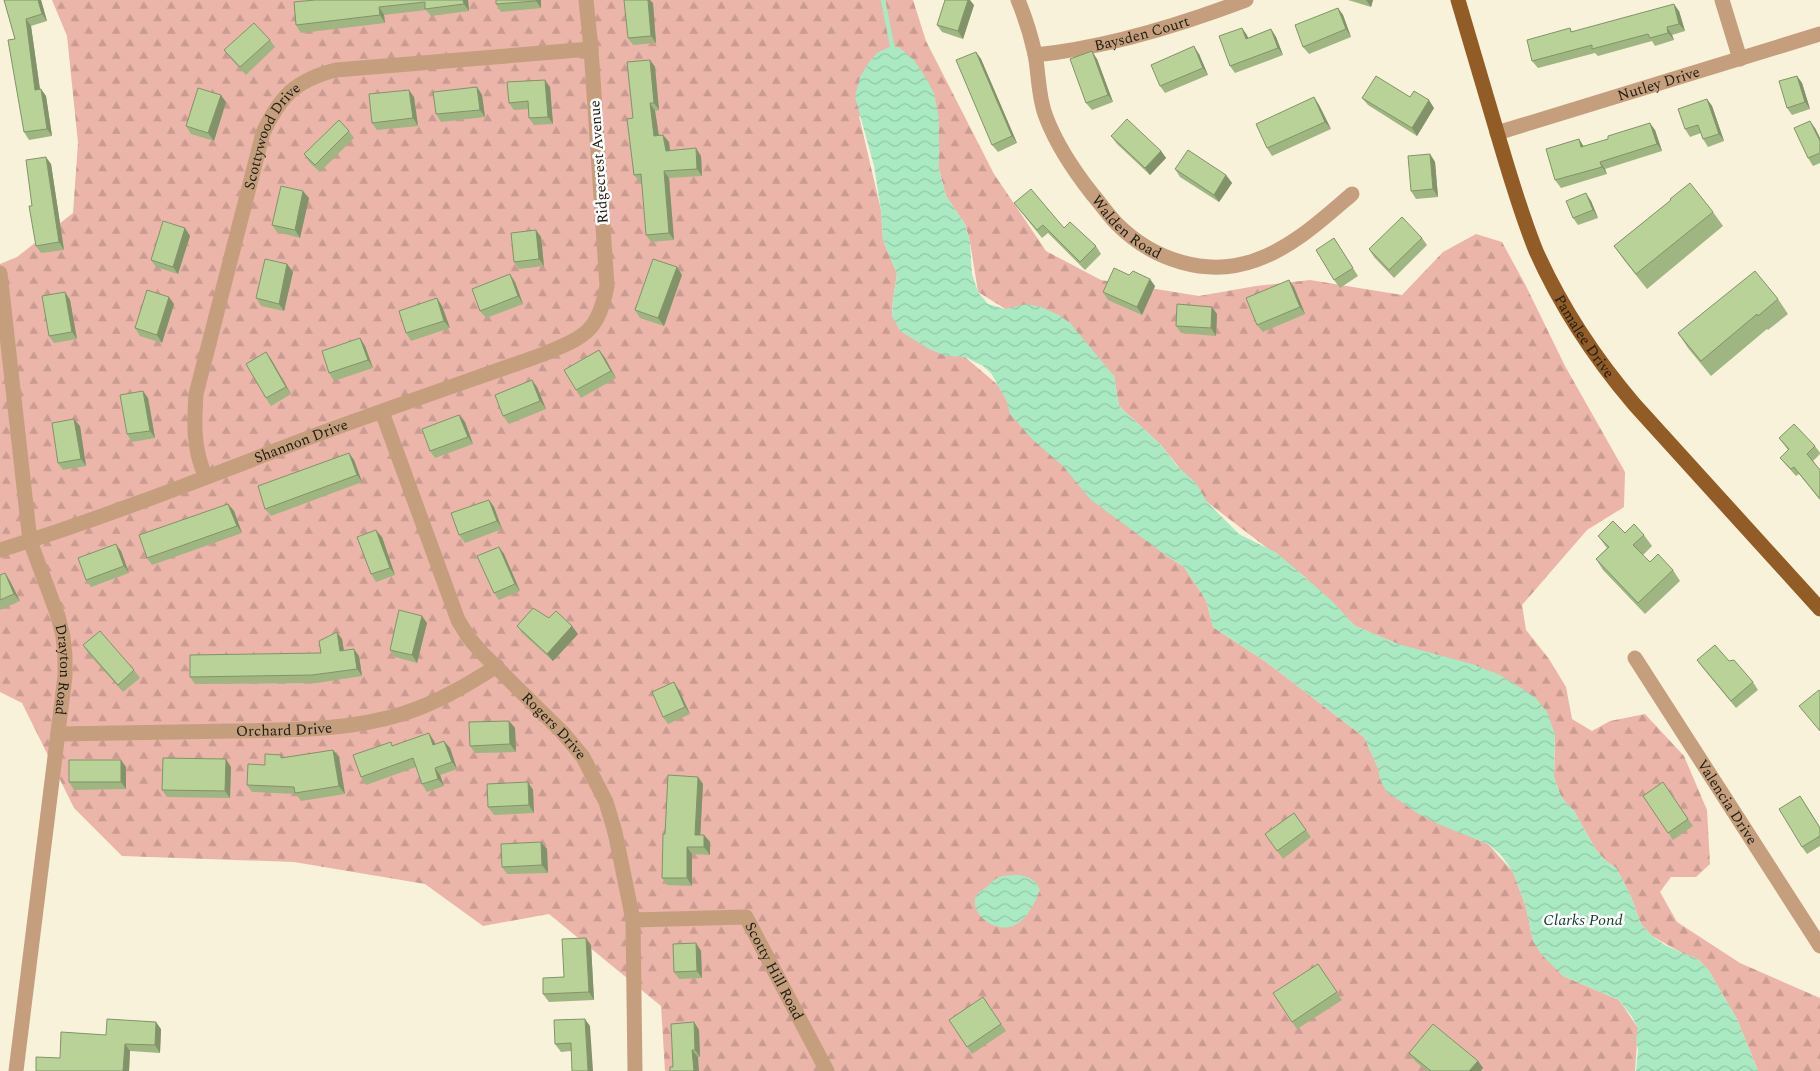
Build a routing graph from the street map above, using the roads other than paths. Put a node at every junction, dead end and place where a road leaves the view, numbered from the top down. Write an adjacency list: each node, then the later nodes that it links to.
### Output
1 (586, 0): 7 (street, Ridgecrest Avenue)
2 (1018, 0): 8 (street, Walden Road)
3 (1246, 0): 8 (street, Baysden Court)
4 (1458, 0): 10 (main road, Pamalee Drive)
5 (1722, 0): 9 (street)
6 (1820, 34): 9 (street, Nutley Drive)
7 (591, 49): 13 (street, Ridgecrest Avenue); 15 (street, Scottywood Drive)
8 (1035, 55): 11 (street, Walden Road)
9 (1740, 59): 10 (street, Nutley Drive)
10 (1497, 134): 18 (main road, Pamalee Drive)
11 (1352, 194)
12 (0, 273): 16 (street, Drayton Road)
13 (595, 323): 14 (street, Shannon Drive)
14 (382, 412): 15 (street, Shannon Drive); 20 (street, Rogers Drive)
15 (206, 477): 16 (street, Shannon Drive)
16 (30, 540): 17 (street, Shannon Drive); 21 (street, Drayton Road)
17 (0, 550)
18 (1820, 609)
19 (1635, 658): 23 (street, Valencia Drive)
20 (497, 666): 21 (street, Orchard Drive); 22 (street, Rogers Drive)
21 (58, 734): 24 (street, Drayton Road)
22 (633, 920): 25 (street, Rogers Drive); 26 (street, Scotty Hill Road)
23 (1820, 946)
24 (16, 1071)
25 (635, 1071)
26 (827, 1071)

